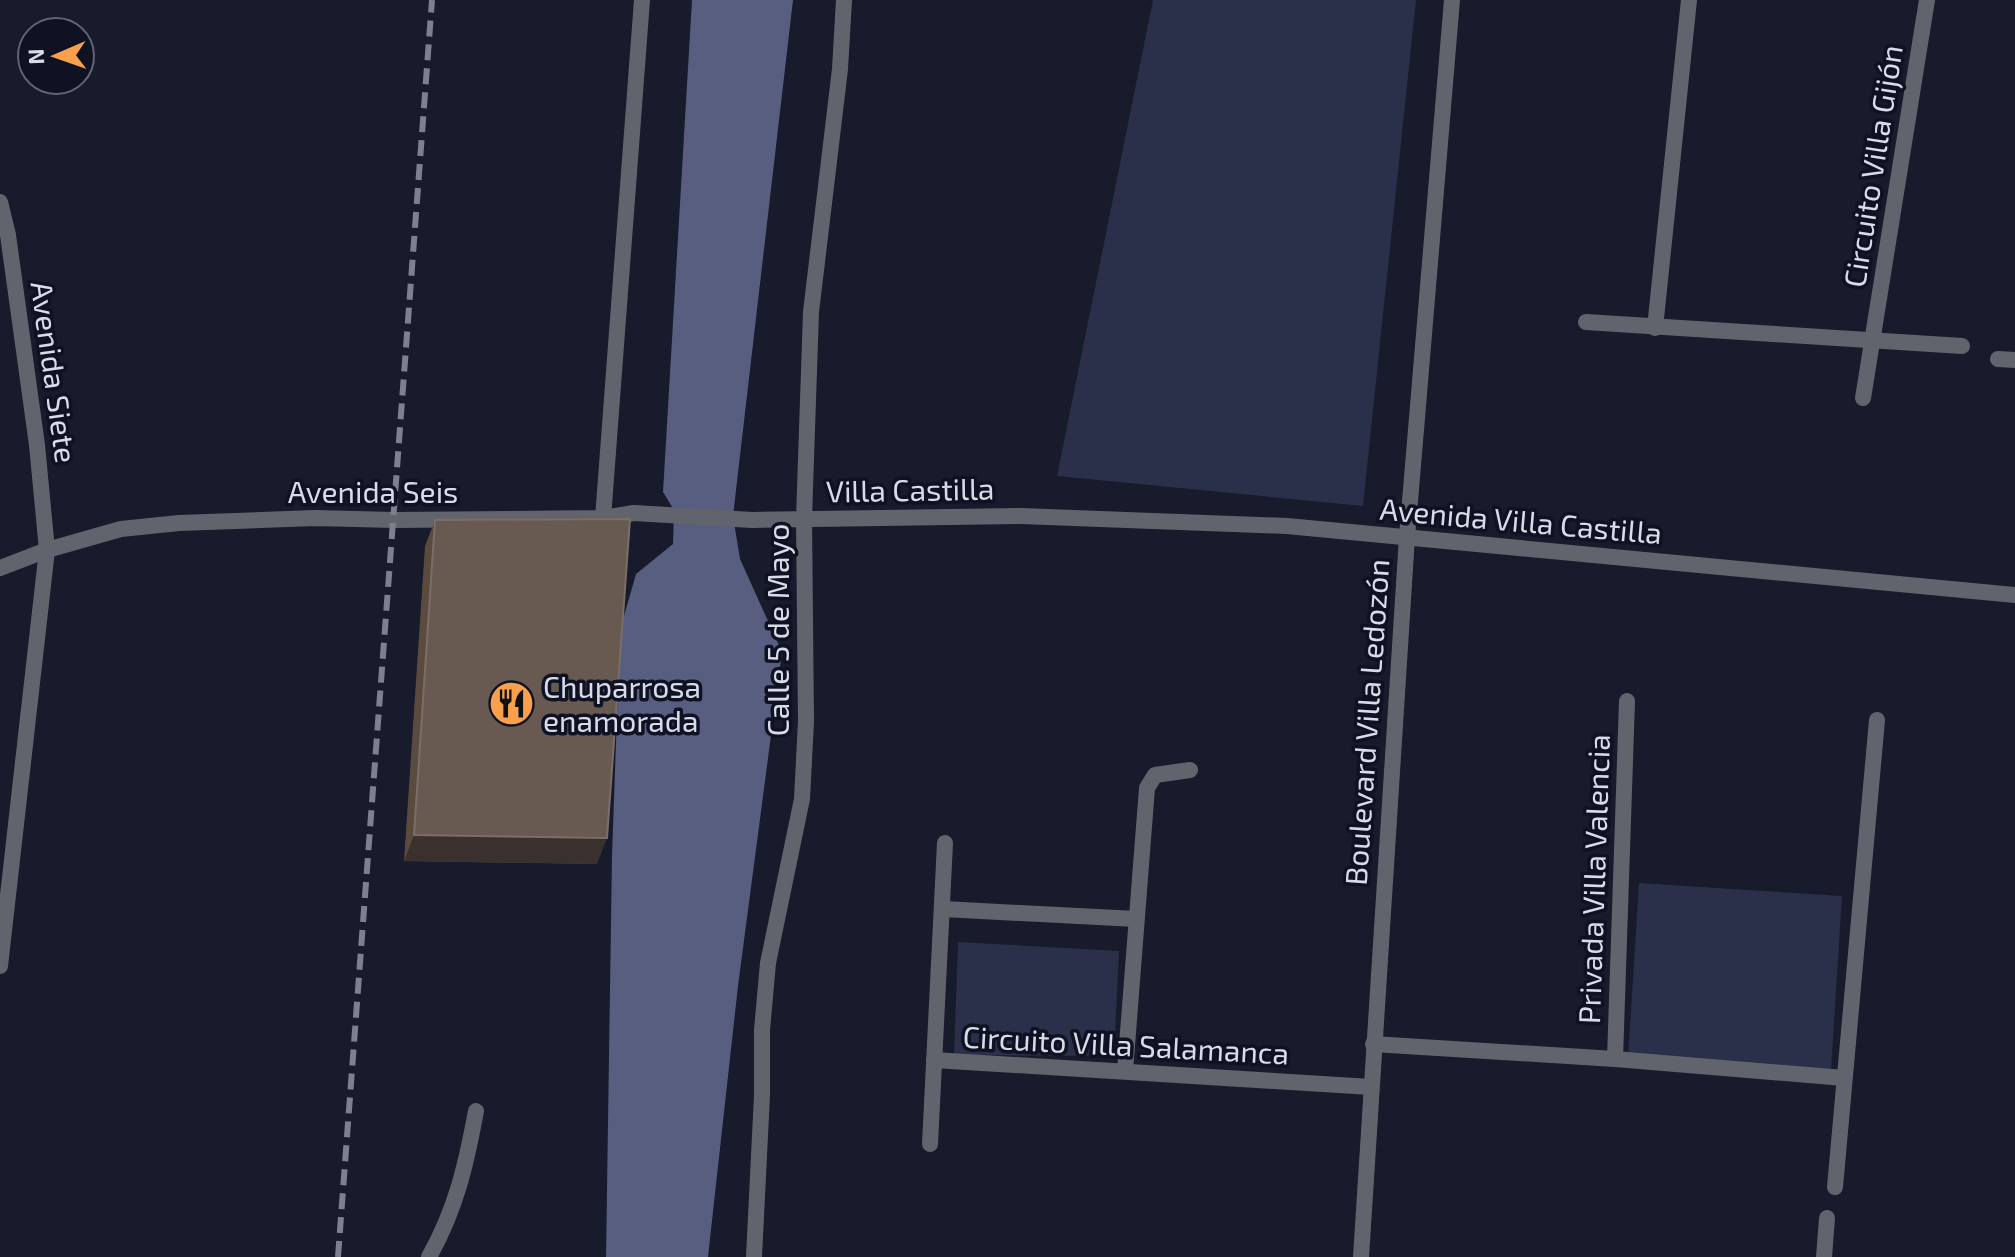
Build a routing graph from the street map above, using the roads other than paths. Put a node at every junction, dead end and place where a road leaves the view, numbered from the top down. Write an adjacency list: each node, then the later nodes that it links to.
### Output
1 (642, 0): 13 (street)
2 (844, 0): 14 (street, Calle 5 de Mayo)
3 (1452, 0): 16 (street, Boulevard Villa Ledozón)
4 (1689, 0): 8 (street)
5 (1927, 0): 9 (street, Circuito Villa Gijón)
6 (0, 202): 17 (street, Avenida Siete)
7 (1586, 322): 8 (street)
8 (1655, 328): 9 (street)
9 (1873, 341): 10 (street); 11 (street, Circuito Villa Gijón)
10 (1962, 346)
11 (1863, 398)
12 (1021, 516): 14 (street, Villa Castilla); 16 (street, Avenida Villa Castilla)
13 (603, 518): 15 (street, Avenida Seis); 17 (street, Avenida Seis)
14 (804, 518): 15 (street, Villa Castilla); 38 (street, Calle 5 de Mayo)
15 (752, 520)
16 (1407, 537): 19 (street, Avenida Villa Castilla); 27 (street, Boulevard Villa Ledozón)
17 (47, 550): 18 (street, Avenida Seis); 26 (street, Avenida Siete)
18 (0, 568)
19 (2015, 595)
20 (1627, 701): 28 (street, Privada Villa Valencia)
21 (1877, 720): 31 (street)
22 (1190, 770): 25 (street)
23 (945, 843): 24 (street, Circuito Villa Salamanca)
24 (943, 909): 25 (street); 29 (street, Circuito Villa Salamanca)
25 (1136, 919): 30 (street)
26 (0, 966)
27 (1373, 1044): 28 (street); 32 (street, Boulevard Villa Ledozón)
28 (1615, 1059): 31 (street)
29 (934, 1060): 30 (street, Circuito Villa Salamanca); 34 (street)
30 (1125, 1071): 32 (street, Circuito Villa Salamanca)
31 (1844, 1078): 35 (street)
32 (1371, 1087): 39 (street, Boulevard Villa Ledozón)
33 (476, 1111): 37 (street)
34 (930, 1144)
35 (1835, 1187)
36 (1827, 1218): 40 (street)
37 (429, 1257)
38 (754, 1257)
39 (1361, 1257)
40 (1824, 1257)

